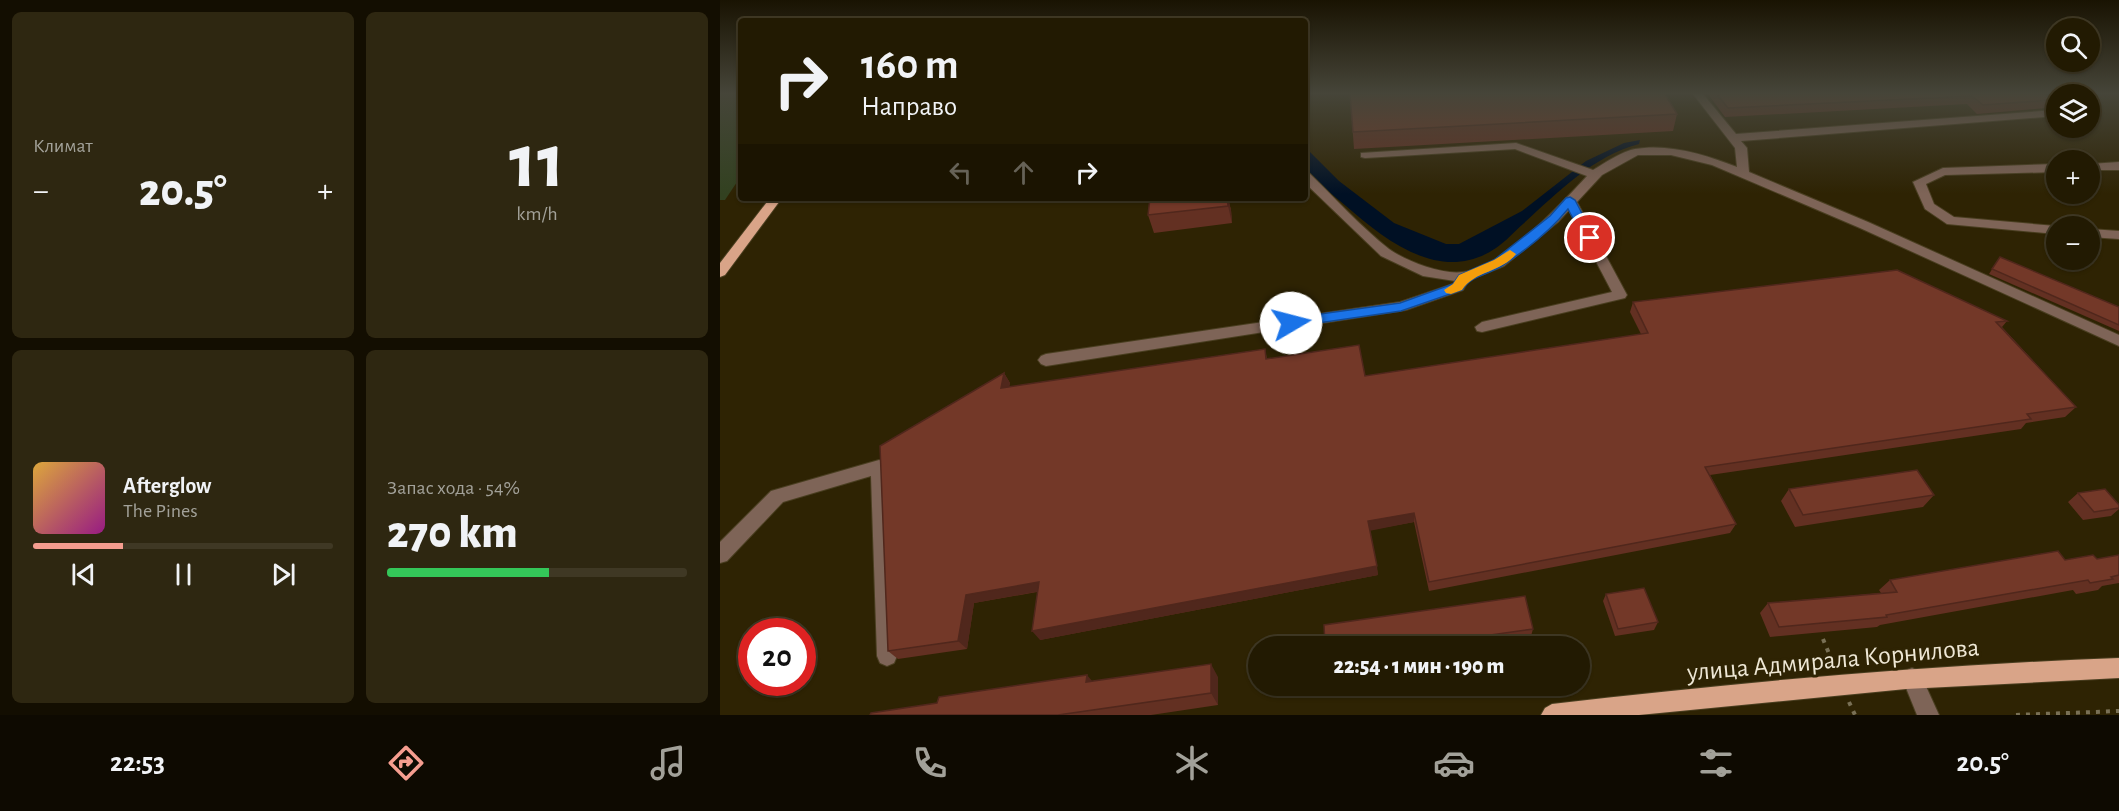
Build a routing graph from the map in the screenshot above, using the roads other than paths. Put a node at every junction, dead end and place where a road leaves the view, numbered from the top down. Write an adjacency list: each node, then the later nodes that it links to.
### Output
1 (1723, 127): 3 (street)
2 (1869, 127): 3 (street)
3 (1731, 138): 8 (street)
4 (1365, 155): 9 (street)
5 (2119, 166): 6 (street)
6 (2100, 167)
7 (2046, 168): 13 (street)
8 (1743, 174): 9 (street); 19 (street)
9 (1595, 175): 11 (street)
10 (1308, 179): 17 (street)
11 (1570, 200): 17 (street); 18 (street)
12 (774, 201): 16 (main road)
13 (2046, 229)
14 (2100, 234): 15 (street)
15 (2119, 235)
16 (720, 272)
17 (1464, 278): 20 (street)
18 (1482, 327)
19 (2119, 341)
20 (1046, 360)
21 (720, 555): 22 (street)
22 (887, 656)
23 (2119, 668): 24 (main road, улица Адмирала Корнилова)
24 (1912, 678): 25 (main road, улица Адмирала Корнилова); 26 (street)
25 (1552, 715)
26 (1928, 715)

